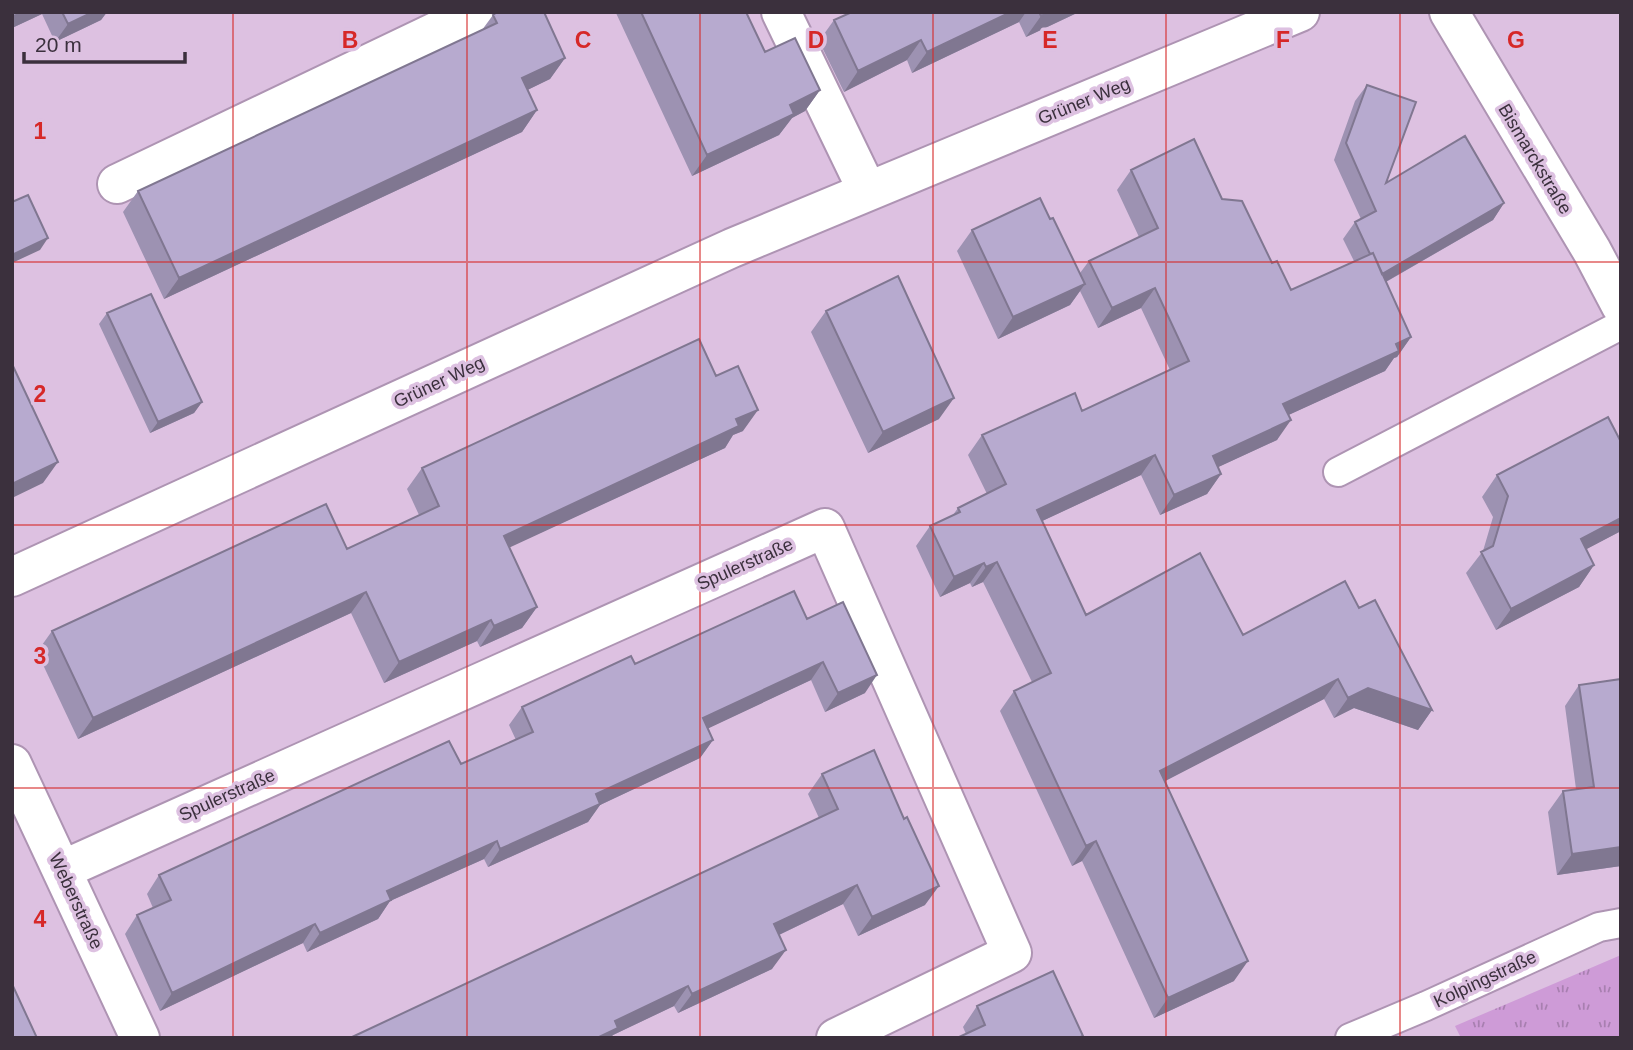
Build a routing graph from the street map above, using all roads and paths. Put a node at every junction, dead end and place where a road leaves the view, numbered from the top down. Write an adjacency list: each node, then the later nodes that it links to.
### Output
1 (477, 12): 5 (street)
2 (781, 12): 6 (street)
3 (1300, 12): 6 (street, Grüner Weg)
4 (1449, 12): 7 (street, Bismarckstraße)
5 (117, 184)
6 (867, 190): 10 (street, Grüner Weg)
7 (1621, 306)
8 (1621, 325): 9 (lane)
9 (1338, 472)
10 (12, 577)
11 (12, 764): 12 (street, Weberstraße)
12 (62, 870): 14 (street, Weberstraße); 15 (street, Spulerstraße)
13 (1621, 923): 16 (lane, Kolpingstraße)
14 (140, 1038)
15 (836, 1038)
16 (1350, 1038)

